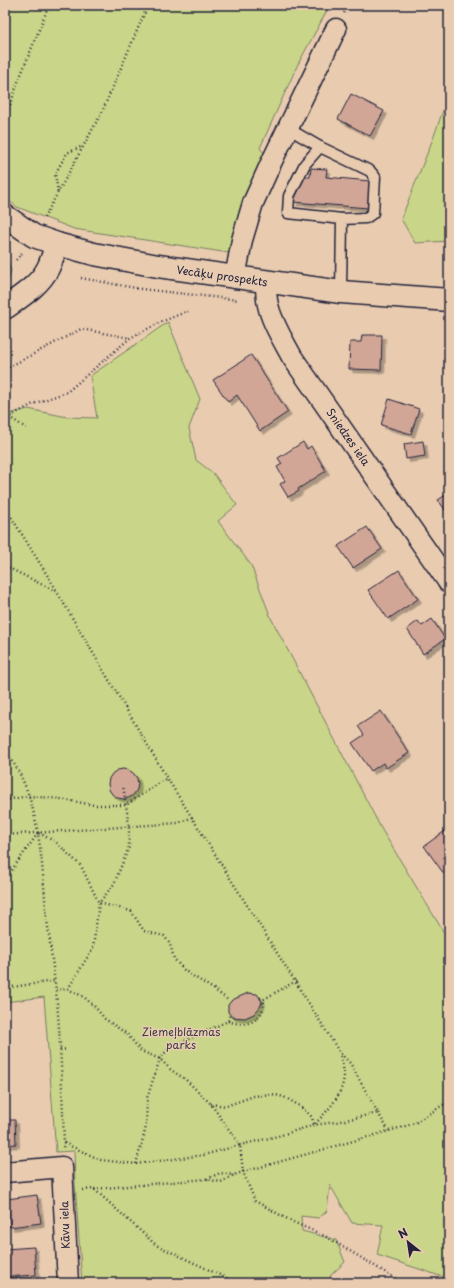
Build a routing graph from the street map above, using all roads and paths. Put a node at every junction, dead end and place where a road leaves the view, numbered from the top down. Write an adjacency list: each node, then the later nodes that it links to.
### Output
1 (49, 5): 4 (path)
2 (148, 5): 6 (path)
3 (336, 29): 5 (street)
4 (5, 120)
5 (289, 129): 7 (lane); 14 (street)
6 (84, 146): 8 (path); 8 (path)
7 (320, 147): 10 (lane); 10 (lane)
8 (58, 192): 11 (path)
9 (5, 216): 11 (main road, Vecāķu prospekts)
10 (342, 220): 16 (lane)
11 (34, 236): 12 (main road, Vecāķu prospekts); 13 (path)
12 (57, 244): 14 (main road, Vecāķu prospekts); 18 (main road)
13 (16, 260)
14 (235, 278): 15 (main road, Vecāķu prospekts)
15 (266, 282): 16 (main road, Vecāķu prospekts); 28 (street, Sniedzes iela)
16 (341, 292): 17 (main road, Vecāķu prospekts)
17 (449, 300)
18 (5, 308)
19 (188, 311): 20 (path)
20 (130, 338): 21 (path); 23 (path)
21 (5, 369)
22 (5, 416): 23 (path)
23 (9, 417): 24 (path); 25 (path)
24 (5, 422)
25 (26, 428)
26 (5, 507): 29 (path)
27 (5, 566): 29 (path)
28 (449, 583)
29 (57, 592): 31 (path)
30 (5, 751): 33 (path)
31 (167, 778): 35 (path); 36 (path)
32 (123, 785): 35 (path)
33 (29, 796): 34 (path); 35 (path); 38 (path)
34 (5, 800)
35 (126, 804): 37 (path)
36 (193, 817): 37 (path); 45 (path)
37 (129, 826): 38 (path); 41 (path)
38 (38, 833): 39 (path); 40 (path); 41 (path); 44 (path)
39 (5, 835)
40 (5, 880)
41 (99, 903): 47 (path); 51 (path)
42 (5, 904): 43 (path)
43 (5, 952)
44 (54, 981): 46 (path); 48 (path)
45 (296, 981): 50 (path); 56 (path)
46 (5, 988)
47 (68, 989): 48 (path); 57 (path)
48 (56, 990): 55 (path)
49 (260, 998): 50 (path)
50 (264, 999): 53 (path)
51 (228, 1000)
52 (230, 1014): 53 (path)
53 (228, 1021): 57 (path)
54 (67, 1049): 55 (path)
55 (60, 1050): 63 (path)
56 (340, 1053): 60 (path); 61 (path)
57 (160, 1059): 59 (path); 65 (path)
58 (449, 1101): 62 (path)
59 (211, 1104): 61 (path); 64 (path)
60 (378, 1113): 61 (path); 62 (path)
61 (314, 1125): 64 (path)
62 (389, 1131): 68 (path)
63 (64, 1143): 65 (path); 66 (path)
64 (240, 1145): 65 (path); 68 (path)
65 (136, 1164)
66 (62, 1167): 67 (street); 73 (street, Kāvu iela)
67 (5, 1172)
68 (243, 1172): 69 (path); 75 (path)
69 (234, 1175): 70 (path); 70 (path)
70 (206, 1179): 71 (path)
71 (94, 1189): 72 (path); 74 (path)
72 (78, 1190)
73 (68, 1283)
74 (237, 1283)
75 (403, 1283)

